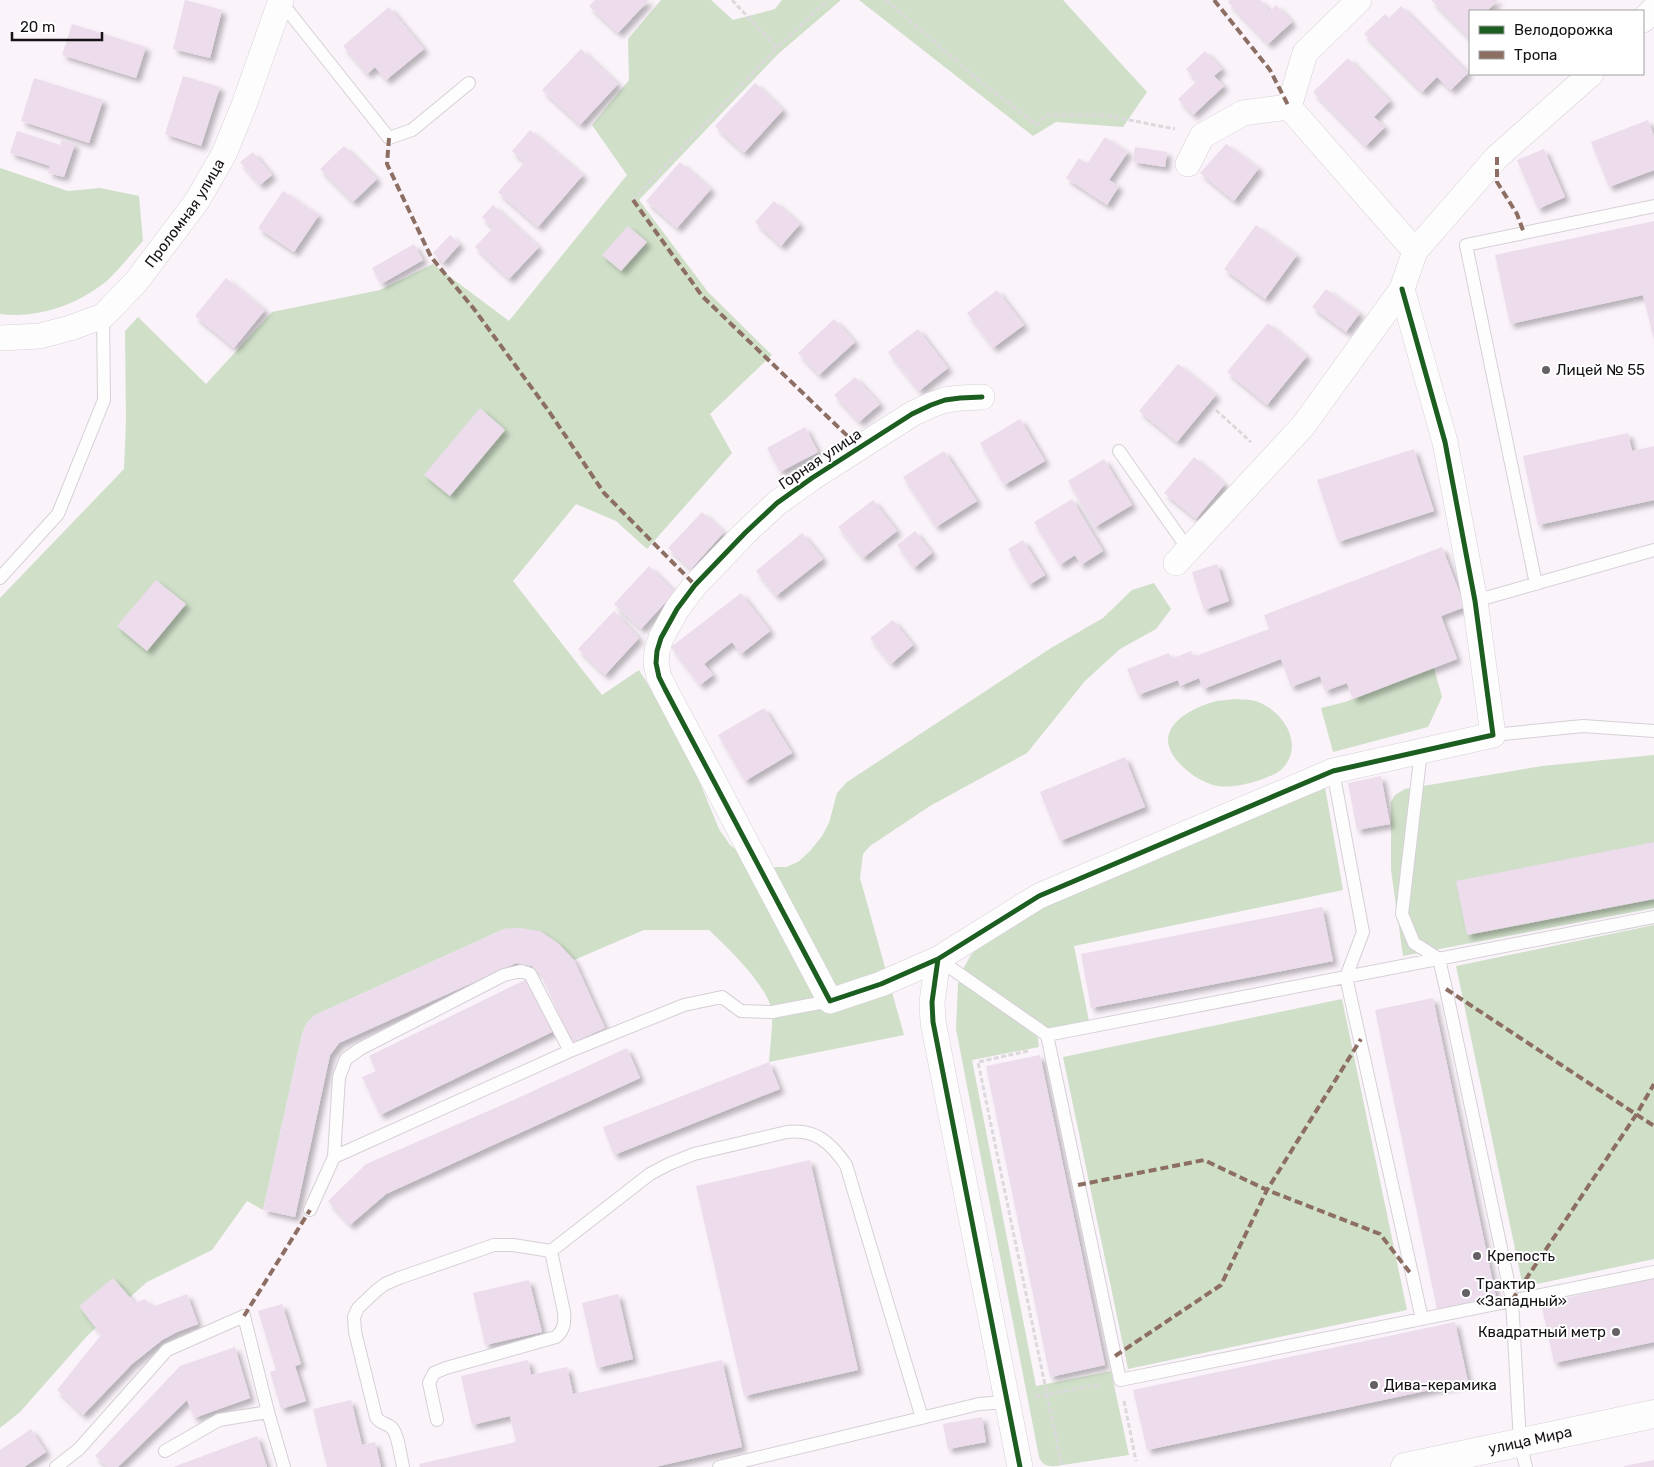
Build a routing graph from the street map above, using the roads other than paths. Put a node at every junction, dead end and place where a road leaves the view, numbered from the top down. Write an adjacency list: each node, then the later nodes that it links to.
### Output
1 (1359, 0): 7 (street)
2 (281, 1): 6 (lane); 12 (street, Проломная улица)
3 (1654, 9): 4 (street)
4 (1644, 19)
5 (1590, 75): 10 (street)
6 (469, 83)
7 (1289, 107): 8 (street); 10 (street)
8 (1188, 164)
9 (1654, 206): 19 (lane)
10 (1414, 251): 11 (street)
11 (1402, 289): 17 (street); 20 (street)
12 (103, 316): 13 (street, Проломная улица); 18 (lane)
13 (0, 338)
14 (982, 397): 29 (street, Горная улица)
15 (1119, 450): 17 (lane)
16 (1654, 550): 19 (lane)
17 (1182, 556)
18 (0, 578)
19 (1536, 584): 20 (lane)
20 (1475, 601): 22 (street)
21 (1654, 731): 22 (lane)
22 (1493, 735): 23 (street)
23 (1421, 751): 24 (street); 27 (lane)
24 (1333, 771): 26 (street); 28 (lane)
25 (1654, 917): 27 (lane)
26 (938, 959): 29 (street); 30 (lane); 38 (street)
27 (1439, 959): 28 (lane); 36 (lane)
28 (1346, 977): 30 (lane); 37 (lane)
29 (830, 1001): 31 (lane)
30 (1048, 1041): 37 (lane)
31 (570, 1051): 32 (lane); 32 (lane)
32 (334, 1157): 33 (lane)
33 (310, 1210)
34 (551, 1251): 41 (lane); 42 (lane); 47 (lane)
35 (1654, 1272): 36 (lane)
36 (1512, 1300): 37 (lane); 44 (lane)
37 (1422, 1319)
38 (1007, 1402): 41 (lane); 49 (street)
39 (268, 1412): 43 (lane); 45 (lane); 46 (lane)
40 (1654, 1414): 44 (main road, улица Мира)
41 (922, 1418): 48 (lane)
42 (437, 1420)
43 (165, 1450)
44 (1523, 1455): 50 (main road, улица Мира)
45 (56, 1467)
46 (284, 1467)
47 (403, 1467)
48 (719, 1467)
49 (1020, 1467)
50 (1405, 1467)

